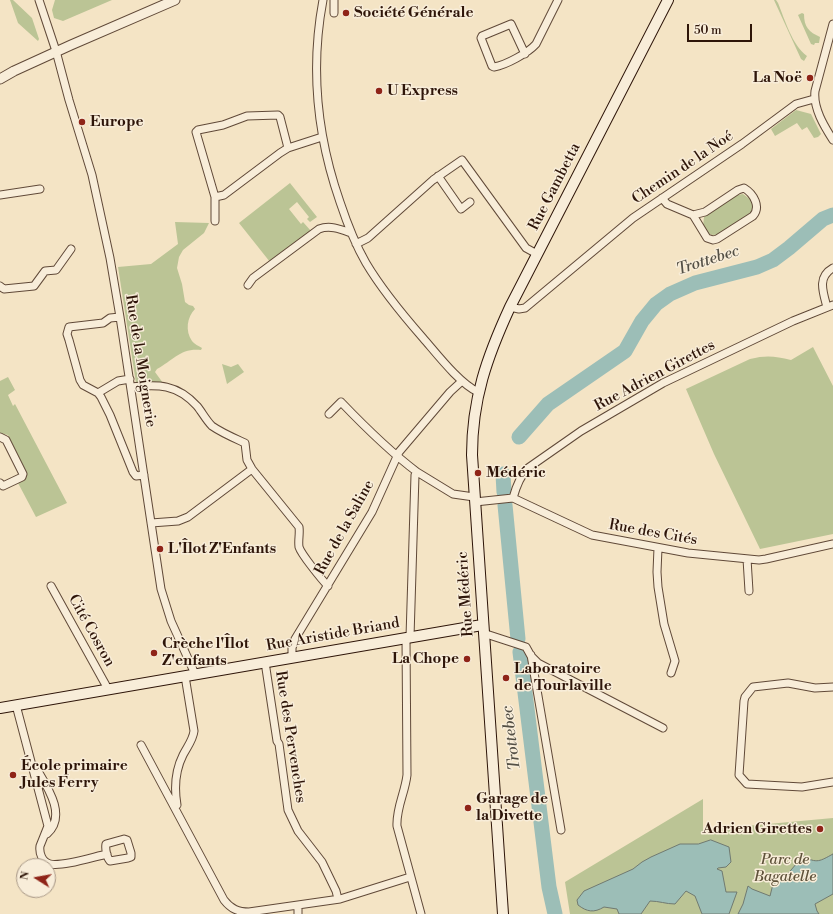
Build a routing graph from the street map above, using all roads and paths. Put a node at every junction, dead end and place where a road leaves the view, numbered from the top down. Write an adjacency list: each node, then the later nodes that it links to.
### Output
1 (39, 0): 9 (street, Rue de la Moignerie)
2 (175, 0): 9 (street)
3 (323, 0): 13 (street)
4 (334, 0): 7 (street)
5 (558, 0): 10 (street)
6 (668, 0): 27 (main road, Rue Gambetta)
7 (334, 13)
8 (833, 24): 12 (street)
9 (56, 51): 11 (street); 33 (street, Rue de la Moignerie)
10 (525, 54): 10 (street)
11 (0, 79)
12 (814, 99): 14 (street); 20 (street, Chemin de la Noé)
13 (322, 136): 15 (street); 24 (street)
14 (833, 140)
15 (288, 148): 19 (street); 19 (street)
16 (438, 176): 21 (street); 25 (street); 27 (street)
17 (40, 189): 18 (street)
18 (0, 195)
19 (215, 197): 23 (street)
20 (662, 198): 22 (street); 32 (street, Chemin de la Noé)
21 (470, 202)
22 (693, 215): 22 (street)
23 (215, 221)
24 (351, 233): 25 (street); 29 (street)
25 (356, 244): 34 (street)
26 (71, 249): 30 (street)
27 (537, 254): 32 (main road, Rue Gambetta)
28 (833, 268): 31 (street)
29 (248, 285)
30 (0, 286)
31 (830, 306): 45 (street, Rue Adrien Girettes)
32 (510, 307): 36 (main road, Rue Gambetta)
33 (120, 316): 35 (street, Rue de la Moignerie); 37 (street)
34 (462, 381): 36 (street); 40 (street, Rue de la Saline)
35 (130, 383): 37 (street); 41 (street); 43 (street, Rue de la Moignerie)
36 (478, 392): 46 (main road, Rue Médéric)
37 (98, 393): 43 (street)
38 (329, 414): 40 (street)
39 (0, 436): 44 (street)
40 (397, 456): 42 (street); 52 (street, Rue de la Saline)
41 (252, 469): 47 (street); 52 (street)
42 (417, 472): 46 (street); 55 (street)
43 (144, 475): 47 (street, Rue de la Moignerie)
44 (0, 483)
45 (513, 498): 46 (street); 49 (street, Rue des Cités)
46 (474, 499): 54 (main road, Rue Médéric)
47 (151, 524): 60 (street, Rue de la Moignerie)
48 (833, 544): 50 (street, Rue des Cités)
49 (658, 548): 50 (street, Rue des Cités); 59 (street)
50 (747, 559): 53 (street)
51 (51, 586): 62 (street, Cité Cosron)
52 (328, 586): 57 (street, Rue de la Saline)
53 (749, 591)
54 (483, 629): 55 (main road, Rue Aristide Briand); 56 (street); 78 (main road, Rue Médéric)
55 (408, 637): 57 (main road, Rue Aristide Briand); 73 (street)
56 (530, 653): 65 (street); 70 (street)
57 (292, 657): 58 (main road, Rue Aristide Briand)
58 (265, 662): 60 (main road, Rue Aristide Briand); 74 (street, Rue des Pervenches)
59 (671, 673)
60 (190, 675): 62 (main road, Rue Aristide Briand); 69 (street, Rue de la Moignerie)
61 (833, 687): 68 (street)
62 (108, 689): 63 (main road, Rue Aristide Briand)
63 (16, 705): 64 (main road, Rue Aristide Briand); 67 (street)
64 (0, 708)
65 (664, 728)
66 (141, 744): 69 (street)
67 (30, 755): 71 (street); 71 (street)
68 (833, 782)
69 (177, 811): 75 (street)
70 (560, 830)
71 (45, 836): 72 (street)
72 (107, 854)
73 (410, 877): 74 (street); 77 (street)
74 (338, 899): 75 (street)
75 (298, 905): 76 (street)
76 (298, 914)
77 (421, 914)
78 (503, 914)

